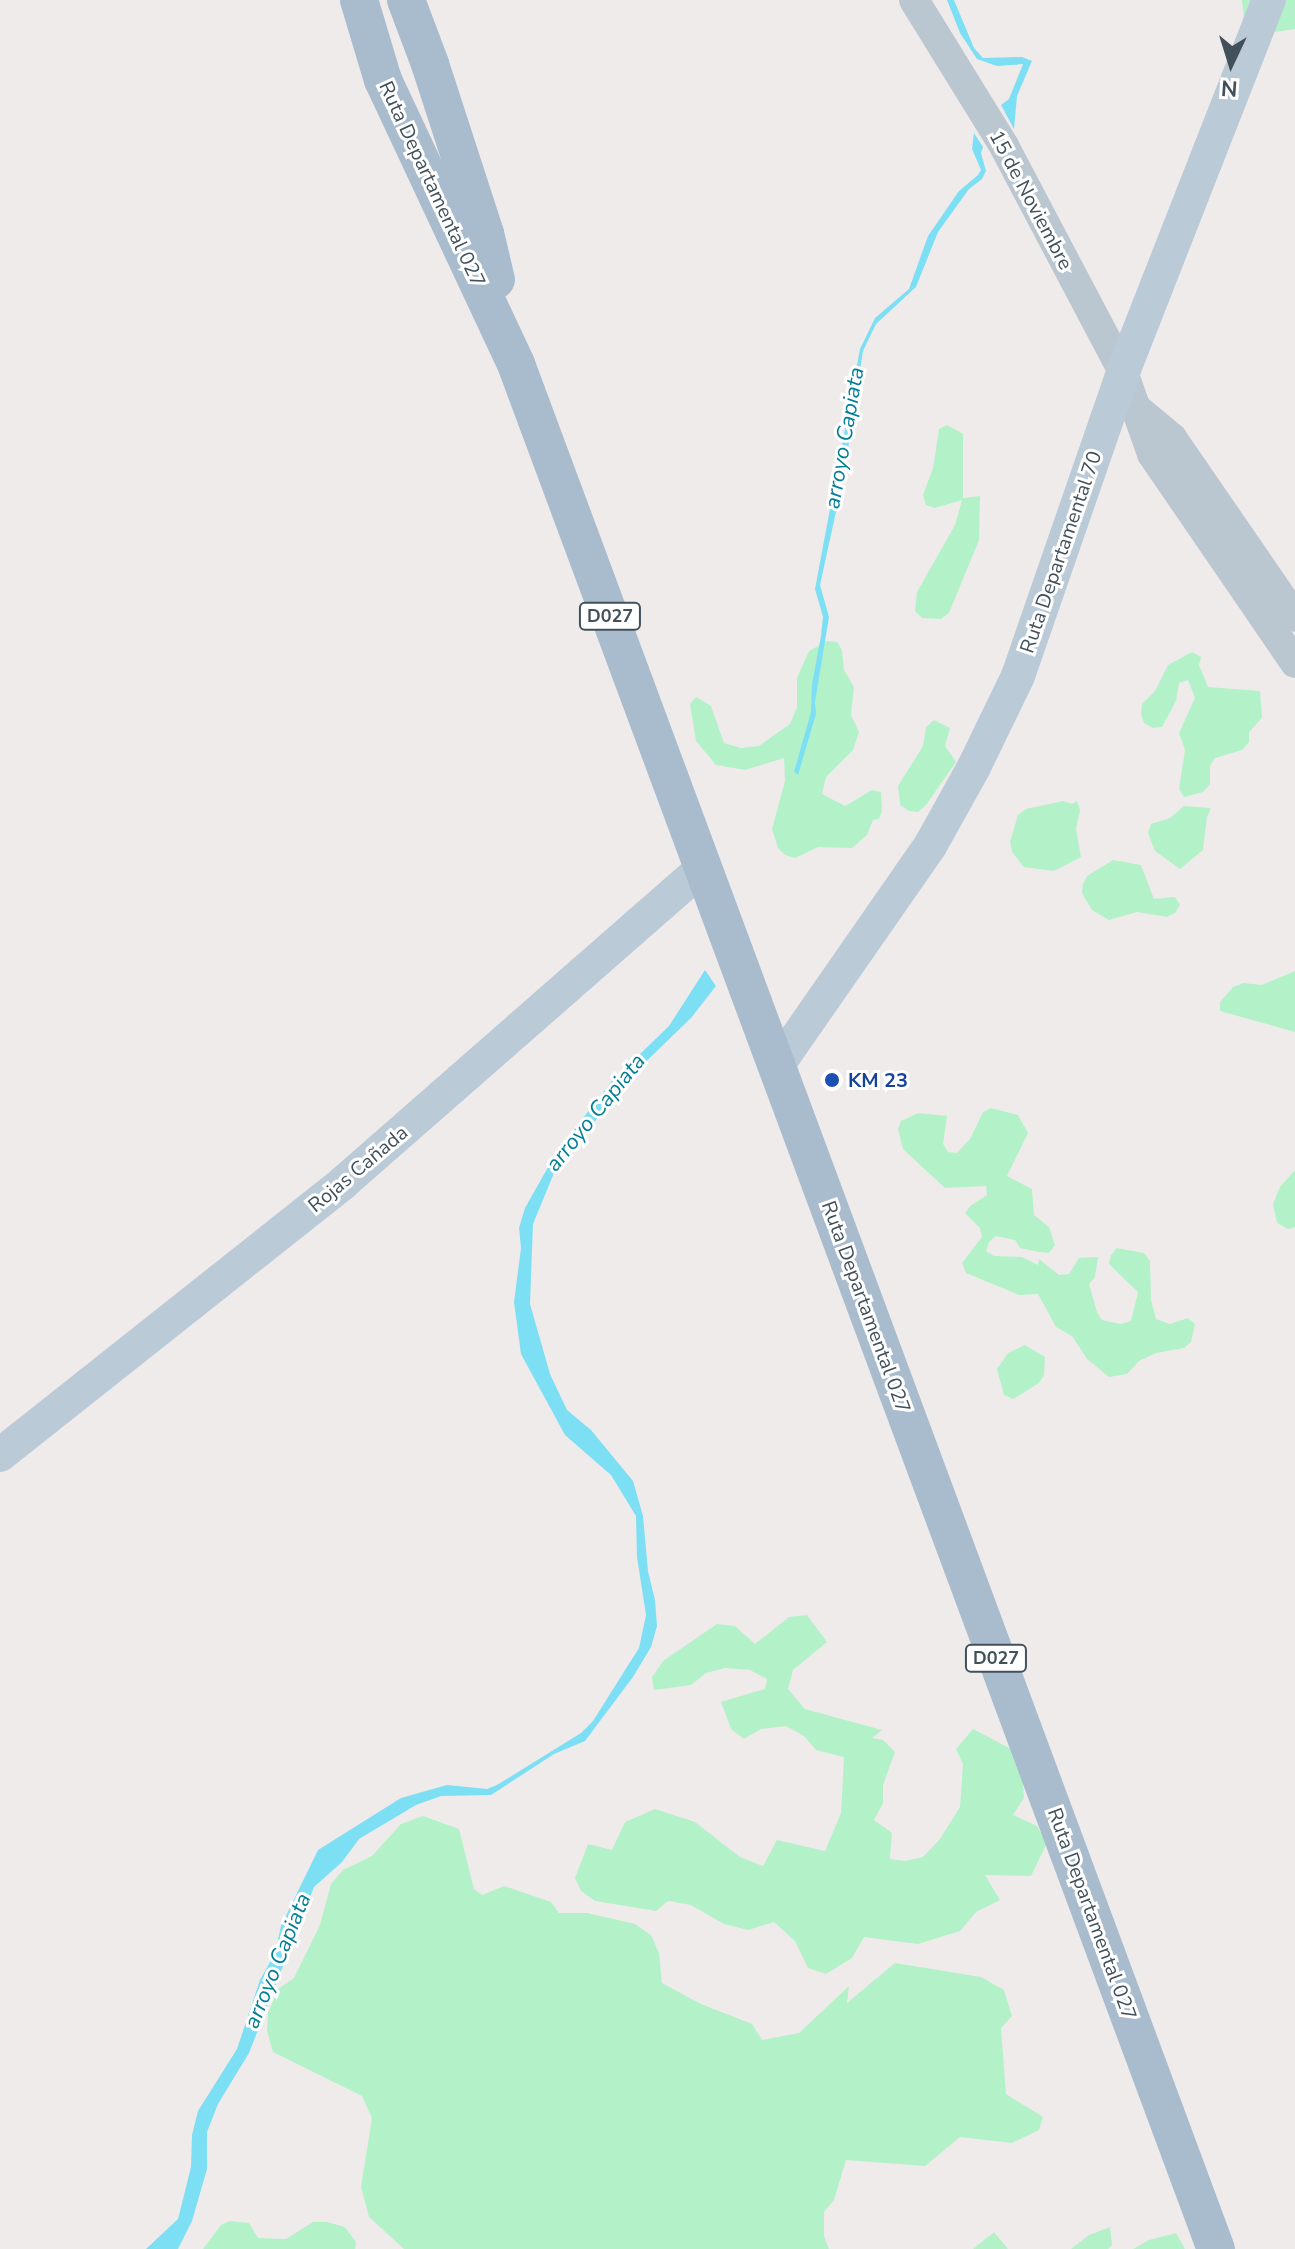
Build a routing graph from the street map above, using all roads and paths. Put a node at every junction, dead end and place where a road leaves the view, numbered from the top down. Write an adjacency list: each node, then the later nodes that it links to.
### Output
1 (359, 0): 5 (main road, Ruta Departamental 027 / D027)
2 (406, 0): 5 (main road, Ruta Departamental 027 / D027)
3 (914, 0): 6 (street, 15 de Noviembre)
4 (1269, 0): 6 (main road, Ruta Departamental 70)
5 (516, 364): 10 (main road, Ruta Departamental 027 / D027)
6 (1123, 372): 7 (street, 15 de Noviembre); 11 (main road, Ruta Departamental 70)
7 (1135, 406): 8 (street); 9 (street, 15 de Noviembre)
8 (1295, 617)
9 (1295, 663)
10 (703, 868): 11 (main road, Ruta Departamental 027 / D027); 12 (main road, Rojas Cañada)
11 (777, 1066): 13 (main road, Ruta Departamental 027 / D027)
12 (0, 1455)
13 (1216, 2249)

